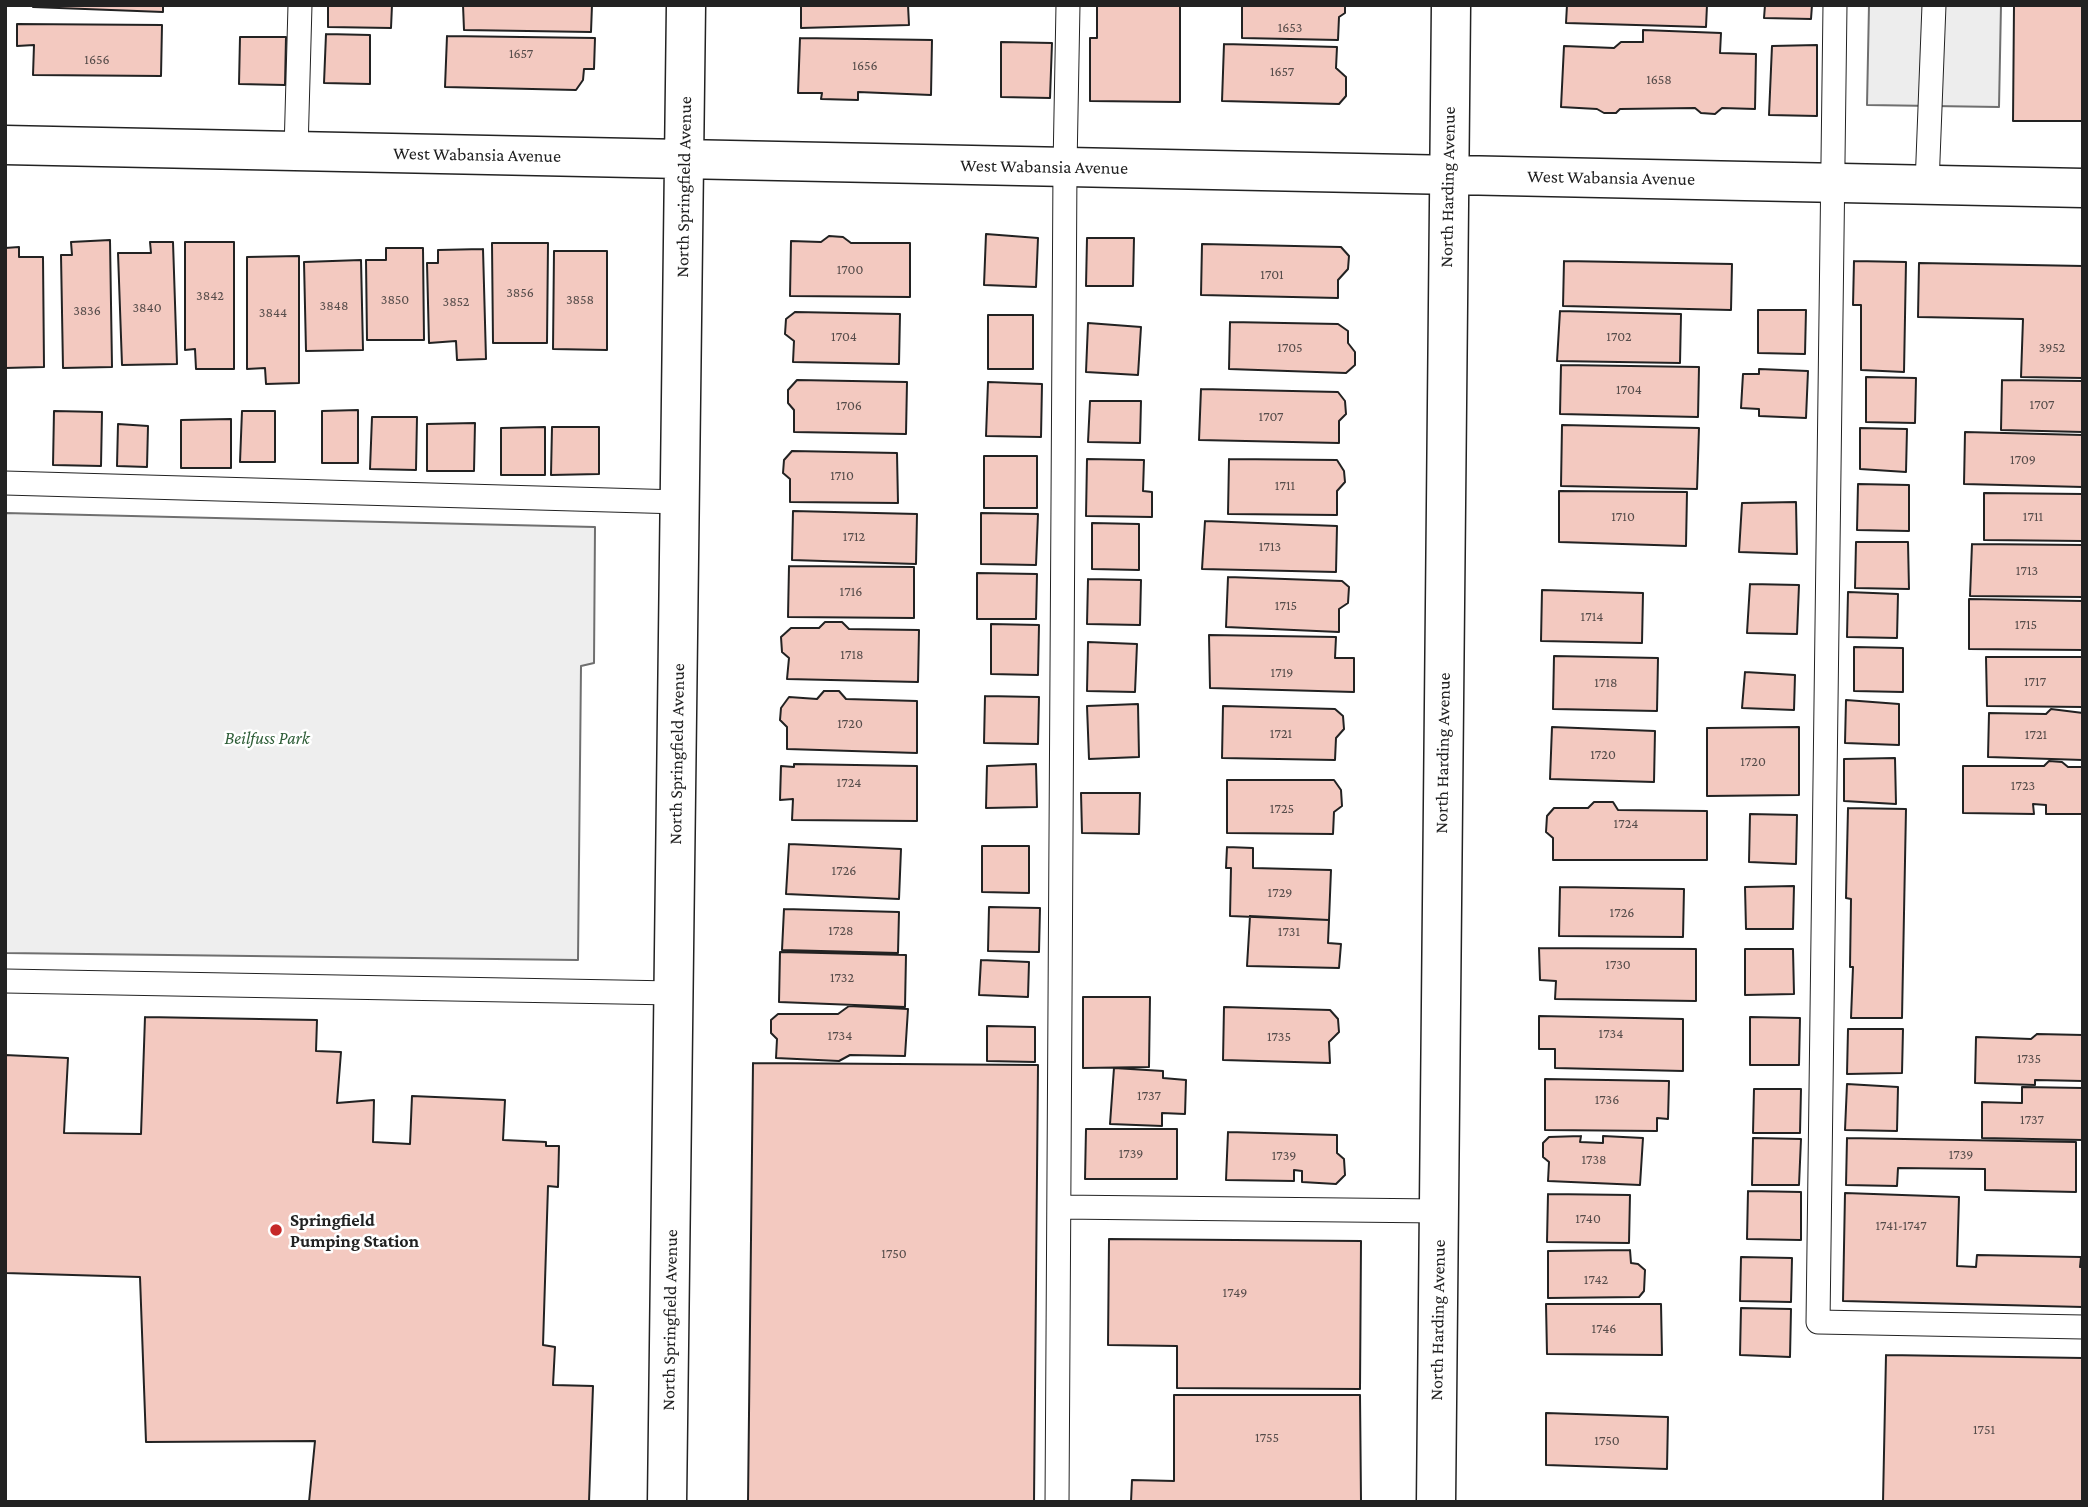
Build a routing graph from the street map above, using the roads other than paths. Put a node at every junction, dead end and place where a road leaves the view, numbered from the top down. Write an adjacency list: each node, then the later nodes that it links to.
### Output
1 (300, 5): 8 (lane)
2 (686, 5): 9 (street, North Springfield Avenue)
3 (1068, 5): 10 (lane)
4 (1451, 5): 11 (street, North Harding Avenue)
5 (1835, 5): 12 (lane)
6 (1934, 5): 13 (lane)
7 (5, 145): 8 (street, West Wabansia Avenue)
8 (296, 151): 9 (street, West Wabansia Avenue)
9 (684, 159): 10 (street, West Wabansia Avenue); 16 (street, North Springfield Avenue)
10 (1065, 167): 11 (street, West Wabansia Avenue); 19 (lane)
11 (1449, 175): 12 (street, West Wabansia Avenue); 20 (street, North Harding Avenue)
12 (1833, 183): 13 (street, West Wabansia Avenue); 21 (lane)
13 (1927, 185): 14 (street, West Wabansia Avenue)
14 (2083, 188)
15 (5, 483): 16 (lane)
16 (680, 502): 18 (street, North Springfield Avenue)
17 (5, 981): 18 (lane)
18 (674, 993): 22 (street, North Springfield Avenue)
19 (1059, 1207): 20 (lane); 23 (lane)
20 (1439, 1211): 24 (street, North Harding Avenue)
21 (2083, 1327)
22 (667, 1502)
23 (1057, 1502)
24 (1436, 1502)

